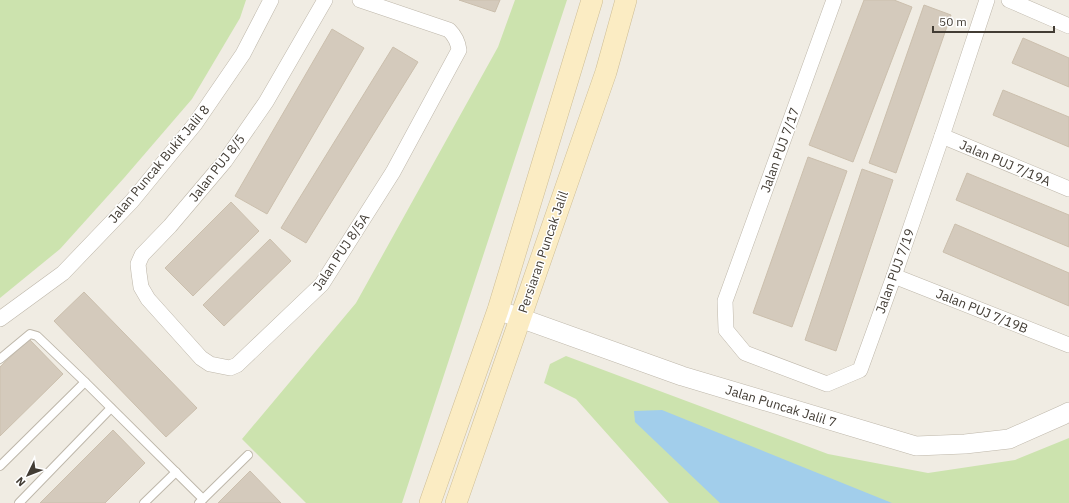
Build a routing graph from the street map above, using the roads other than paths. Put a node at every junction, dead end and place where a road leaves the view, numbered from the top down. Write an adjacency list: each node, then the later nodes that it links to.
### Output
1 (271, 0): 15 (street, Jalan Puncak Bukit Jalil 8)
2 (324, 0): 17 (street, Jalan PUJ 8/5)
3 (360, 0): 17 (street, Jalan PUJ 8/5A)
4 (592, 0): 14 (main road, Persiaran Puncak Jalil)
5 (626, 0): 16 (main road, Persiaran Puncak Jalil)
6 (834, 0): 13 (street, Jalan PUJ 7/17)
7 (987, 0): 10 (street, Jalan PUJ 7/19)
8 (1009, 0): 9 (street)
9 (1069, 26)
10 (942, 136): 11 (street, Jalan PUJ 7/19A); 12 (street, Jalan PUJ 7/19)
11 (1069, 189)
12 (894, 276): 13 (street, Jalan PUJ 7/19); 18 (street, Jalan PUJ 7/19B)
13 (725, 301)
14 (498, 310): 16 (street, Jalan Puncak Jalil 7); 29 (main road, Persiaran Puncak Jalil)
15 (0, 319)
16 (520, 319): 22 (street, Jalan Puncak Jalil 7); 30 (main road, Persiaran Puncak Jalil)
17 (174, 329)
18 (1069, 345)
19 (0, 359): 20 (lane)
20 (85, 382): 21 (lane); 24 (lane)
21 (111, 408): 25 (lane); 27 (lane)
22 (1069, 412)
23 (248, 455): 26 (lane)
24 (0, 466)
25 (176, 472): 26 (lane); 28 (lane)
26 (201, 501)
27 (19, 503)
28 (144, 503)
29 (430, 503)
30 (456, 503)

